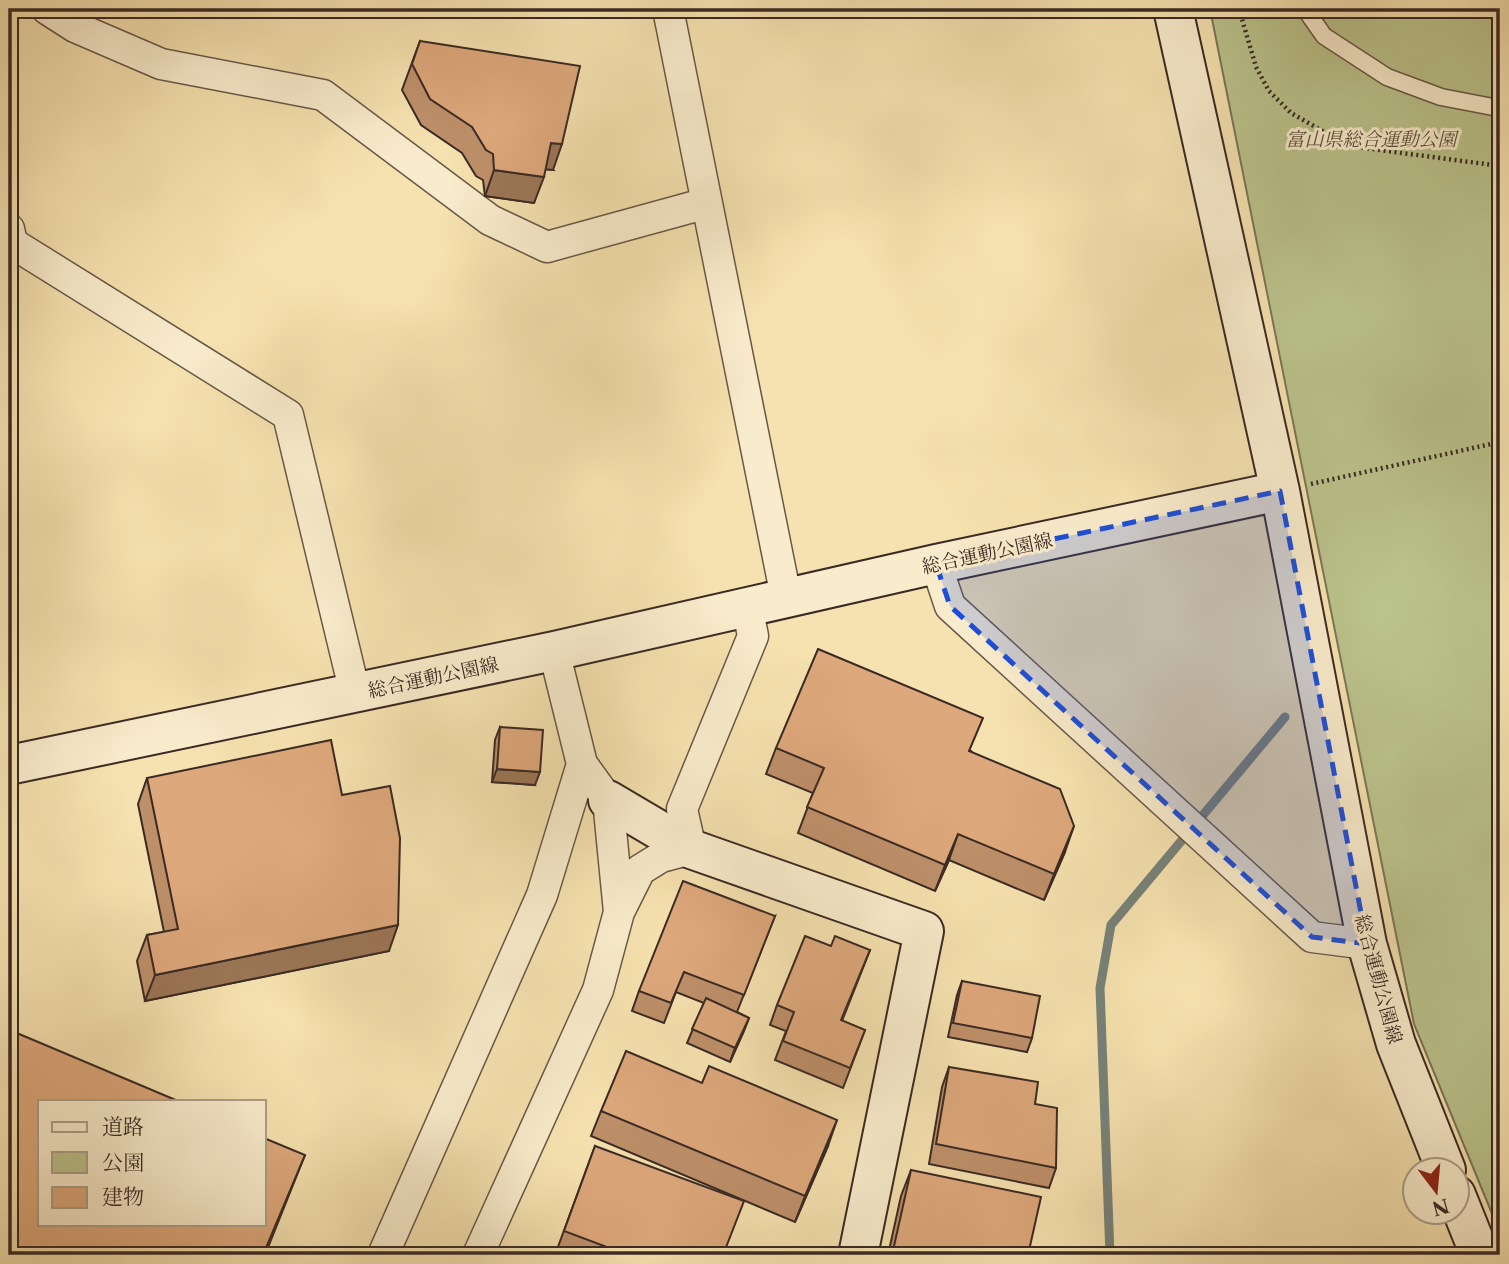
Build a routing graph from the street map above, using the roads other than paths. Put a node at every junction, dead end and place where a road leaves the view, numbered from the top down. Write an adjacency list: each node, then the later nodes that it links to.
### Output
1 (47, 9): 6 (street)
2 (668, 9): 6 (street)
3 (1173, 9): 8 (main road)
4 (1305, 9): 5 (lane)
5 (1500, 106)
6 (708, 204): 10 (street)
7 (9, 229): 13 (street)
8 (1280, 491): 9 (main road, 総合運動公園線); 19 (main road, 総合運動公園線)
9 (936, 564): 10 (main road, 総合運動公園線); 19 (street)
10 (786, 597): 11 (main road, 総合運動公園線)
11 (747, 606): 12 (main road, 総合運動公園線); 17 (street)
12 (554, 651): 13 (main road, 総合運動公園線); 14 (street)
13 (355, 693): 15 (main road, 総合運動公園線)
14 (582, 764): 16 (street); 22 (street)
15 (9, 765)
16 (608, 800): 17 (main road); 18 (street)
17 (691, 849): 18 (street); 24 (main road)
18 (619, 912): 23 (street)
19 (1367, 944): 20 (main road, 総合運動公園線)
20 (1440, 1156)
21 (1469, 1226): 25 (main road)
22 (383, 1255)
23 (478, 1255)
24 (858, 1255)
25 (1480, 1255)

